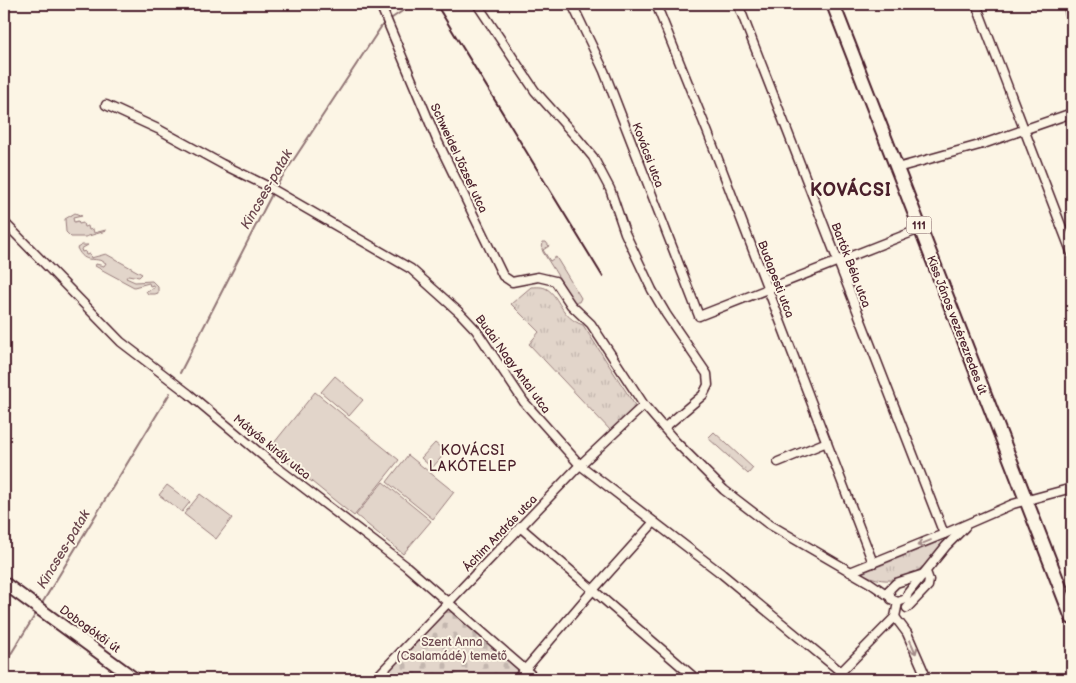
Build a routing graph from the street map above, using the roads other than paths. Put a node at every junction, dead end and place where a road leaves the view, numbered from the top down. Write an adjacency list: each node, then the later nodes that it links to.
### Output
1 (380, 4): 19 (street, Schweidel József utca)
2 (477, 4): 20 (street)
3 (572, 4): 18 (street, Kovácsi utca)
4 (656, 4): 18 (street, Budapesti utca)
5 (738, 4): 17 (street, Bartók Béla utca)
6 (833, 4): 13 (main road, Kiss János vezérezredes út / 111)
7 (976, 4): 12 (street)
8 (1068, 4): 9 (street)
9 (1072, 25)
10 (106, 105): 23 (street, Budai Nagy Antal utca)
11 (1072, 113): 12 (street)
12 (1025, 130): 13 (street); 16 (street)
13 (897, 168): 15 (main road, Kiss János vezérezredes út / 111)
14 (4, 222): 40 (street, Mátyás király utca)
15 (920, 229): 17 (street); 25 (main road, Kiss János vezérezredes út / 111)
16 (1072, 254)
17 (837, 262): 18 (street); 29 (street, Bartók Béla utca)
18 (768, 289): 21 (street, Budapesti utca)
19 (644, 405): 20 (street); 23 (street, Áchim András utca)
20 (664, 428): 31 (street)
21 (828, 442): 22 (street); 30 (street, Budapesti utca)
22 (778, 462)
23 (580, 465): 26 (street, Budai Nagy Antal utca); 28 (street, Áchim András utca)
24 (1072, 488): 25 (street)
25 (1026, 500): 27 (street); 43 (main road, Kiss János vezérezredes út / 111)
26 (654, 522): 37 (street); 45 (street, Budai Nagy Antal utca)
27 (968, 524): 29 (street); 32 (street)
28 (520, 527): 37 (street); 40 (street, Áchim András utca)
29 (944, 534): 30 (street, one-way to 30)
30 (873, 562): 31 (street)
31 (850, 572): 34 (street)
32 (925, 573): 35 (street); 38 (street); 41 (street)
33 (4, 583): 46 (main road, Dobogókői út)
34 (870, 583): 36 (street); 39 (street)
35 (899, 583): 36 (street); 38 (street)
36 (890, 587): 39 (street)
37 (593, 590): 44 (street); 50 (street)
38 (908, 593): 39 (street)
39 (893, 599): 42 (street)
40 (449, 602): 44 (street, Mátyás király utca); 47 (street, Áchim András utca)
41 (907, 608)
42 (895, 617): 45 (street); 52 (street, one-way to 52)
43 (1072, 618)
44 (525, 670): 48 (street); 49 (street, Mátyás király utca)
45 (841, 672): 51 (street)
46 (135, 679)
47 (375, 679)
48 (517, 679)
49 (536, 679)
50 (696, 679)
51 (834, 679)
52 (927, 679)

